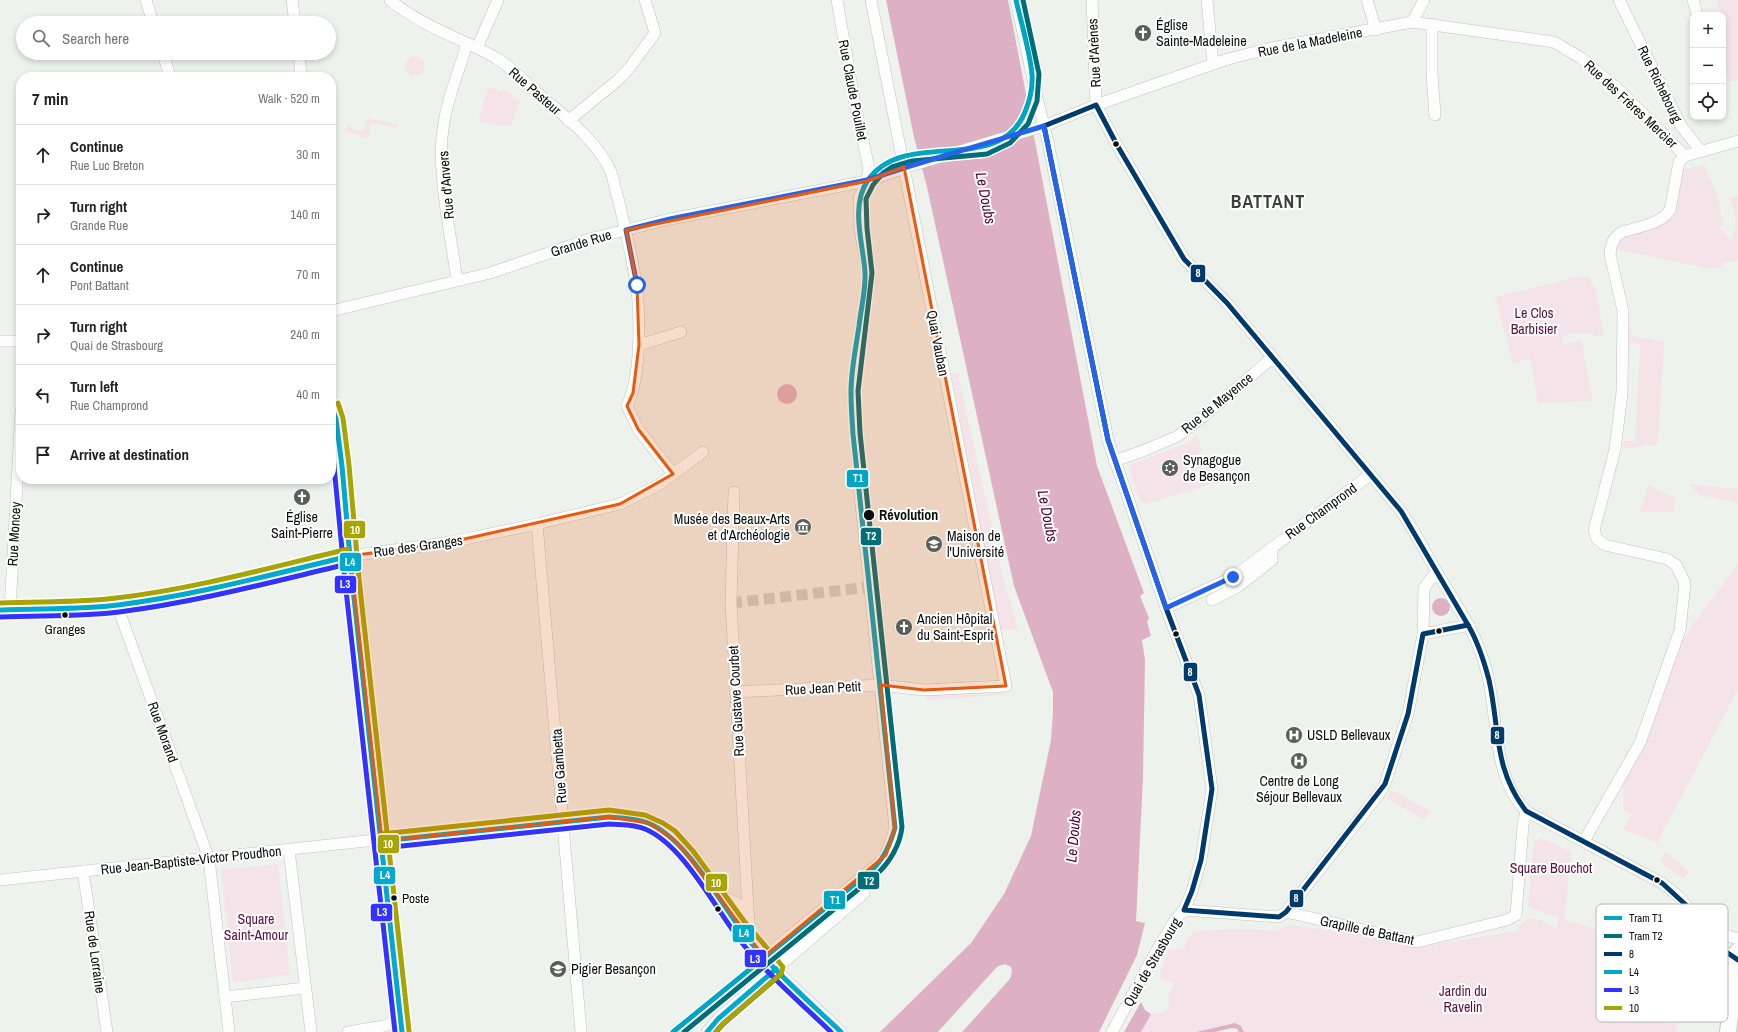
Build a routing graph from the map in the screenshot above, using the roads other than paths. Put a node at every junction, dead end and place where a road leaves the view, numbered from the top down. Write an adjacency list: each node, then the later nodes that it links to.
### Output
1 (146, 0): 16 (street)
2 (292, 0): 17 (street)
3 (390, 0): 21 (street, Rue Pasteur)
4 (498, 0): 21 (street, Rue d'Anvers)
5 (645, 0): 29 (street)
6 (837, 0): 36 (street, Rue Claude Pouillet)
7 (871, 0): 35 (street, Quai Vauban)
8 (1016, 0): 30 (street, Quai de Strasbourg)
9 (1092, 0): 27 (street, Rue d'Arènes)
10 (1207, 0): 24 (street)
11 (1367, 0): 20 (street)
12 (1424, 0): 18 (street)
13 (1619, 0): 33 (street, Rue Richebourg)
14 (1693, 0): 15 (street)
15 (1696, 12)
16 (151, 16)
17 (294, 16)
18 (1412, 22): 19 (street, Rue des Frères Mercier); 20 (street, Rue de la Madeleine)
19 (1432, 24): 28 (street); 34 (street, Rue des Frères Mercier)
20 (1376, 30): 24 (street, Rue de la Madeleine)
21 (472, 46): 29 (street, Rue Pasteur); 39 (street, Rue d'Anvers)
22 (164, 60): 25 (street)
23 (299, 60): 26 (street)
24 (1213, 64): 27 (street, Rue de la Madeleine)
25 (168, 72)
26 (301, 72)
27 (1096, 105): 30 (street, Rue de la Madeleine); 45 (street)
28 (1435, 115)
29 (568, 121): 37 (street, Rue Pasteur)
30 (1044, 126): 31 (street, Rue de la Madeleine); 48 (street, Quai de Strasbourg)
31 (1032, 130): 35 (street, Grande Rue)
32 (1738, 141): 33 (street)
33 (1701, 151): 34 (street)
34 (1685, 156): 70 (street)
35 (907, 167): 36 (street, Grande Rue); 65 (street, Quai Vauban)
36 (867, 180): 37 (street, Grande Rue); 38 (street)
37 (626, 230): 39 (street, Grande Rue); 44 (street, Rue Pasteur)
38 (865, 258)
39 (457, 281): 40 (street, Grande Rue)
40 (336, 310)
41 (681, 332): 44 (street)
42 (0, 341): 43 (street)
43 (16, 341)
44 (638, 345): 50 (street, Rue Pasteur)
45 (1272, 358): 48 (street, Rue de Mayence); 51 (street)
46 (336, 419): 56 (street)
47 (703, 452): 50 (street, Rue des Granges)
48 (1114, 461): 60 (street, Quai de Strasbourg)
49 (16, 473): 61 (street, Rue Moncey)
50 (673, 474): 54 (street, Rue des Granges)
51 (1370, 475): 55 (street, Rue Champrond); 57 (street)
52 (858, 476): 64 (street)
53 (734, 492): 66 (street, Rue Gustave Courbet)
54 (537, 524): 56 (street, Rue des Granges); 68 (street, Rue Gambetta)
55 (1272, 547): 58 (street, Rue Champrond); 60 (street, Rue Champrond)
56 (350, 556): 59 (street, Rue des Granges); 69 (street)
57 (1437, 573): 62 (street); 63 (street)
58 (1212, 600)
59 (117, 605): 61 (street, Rue des Granges); 72 (street, Rue Morand)
60 (1166, 608): 79 (street, Quai de Strasbourg)
61 (5, 609)
62 (1469, 625): 63 (street); 67 (street)
63 (1423, 634): 80 (street)
64 (881, 685): 65 (street, Rue Jean Petit); 66 (street, Rue Jean Petit); 85 (street)
65 (1006, 686)
66 (735, 692): 78 (street, Rue Gustave Courbet)
67 (1526, 811): 70 (street); 80 (street, Grapille de Battant)
68 (563, 820): 69 (street, Rue Jean-Baptiste-Victor Proudhon); 75 (street, Rue Jean-Baptiste-Victor Proudhon); 97 (street, Rue Gambetta)
69 (382, 841): 71 (street, Rue Jean-Baptiste-Victor Proudhon); 90 (street)
70 (1584, 841): 77 (street)
71 (289, 850): 72 (street, Rue Jean-Baptiste-Victor Proudhon); 88 (street)
72 (209, 858): 73 (street, Rue Jean-Baptiste-Victor Proudhon); 89 (street, Rue Morand)
73 (83, 871): 74 (street, Rue Jean-Baptiste-Victor Proudhon); 92 (street, Rue de Lorraine)
74 (0, 880)
75 (713, 892): 78 (street); 83 (street, Rue Jean-Baptiste-Victor Proudhon)
76 (864, 893): 87 (street)
77 (1684, 904)
78 (748, 909): 83 (street, Rue Gustave Courbet)
79 (1184, 910): 80 (street); 99 (street, Quai de Strasbourg)
80 (1286, 912)
81 (1728, 935): 82 (street)
82 (1738, 938)
83 (751, 943): 85 (street, Rue Jean-Baptiste-Victor Proudhon)
84 (1728, 951): 86 (street)
85 (764, 956): 87 (street, Rue Jean-Baptiste-Victor Proudhon)
86 (1738, 957): 100 (main road)
87 (776, 969): 91 (street); 98 (street, Rue Jean-Baptiste-Victor Proudhon)
88 (305, 988): 89 (street); 94 (street)
89 (225, 997): 93 (street, Rue Morand)
90 (400, 1020): 95 (street); 96 (street)
91 (709, 1030)
92 (107, 1032)
93 (229, 1032)
94 (311, 1032)
95 (348, 1032)
96 (402, 1032)
97 (581, 1032)
98 (841, 1032)
99 (1112, 1032)
100 (1728, 1032)

